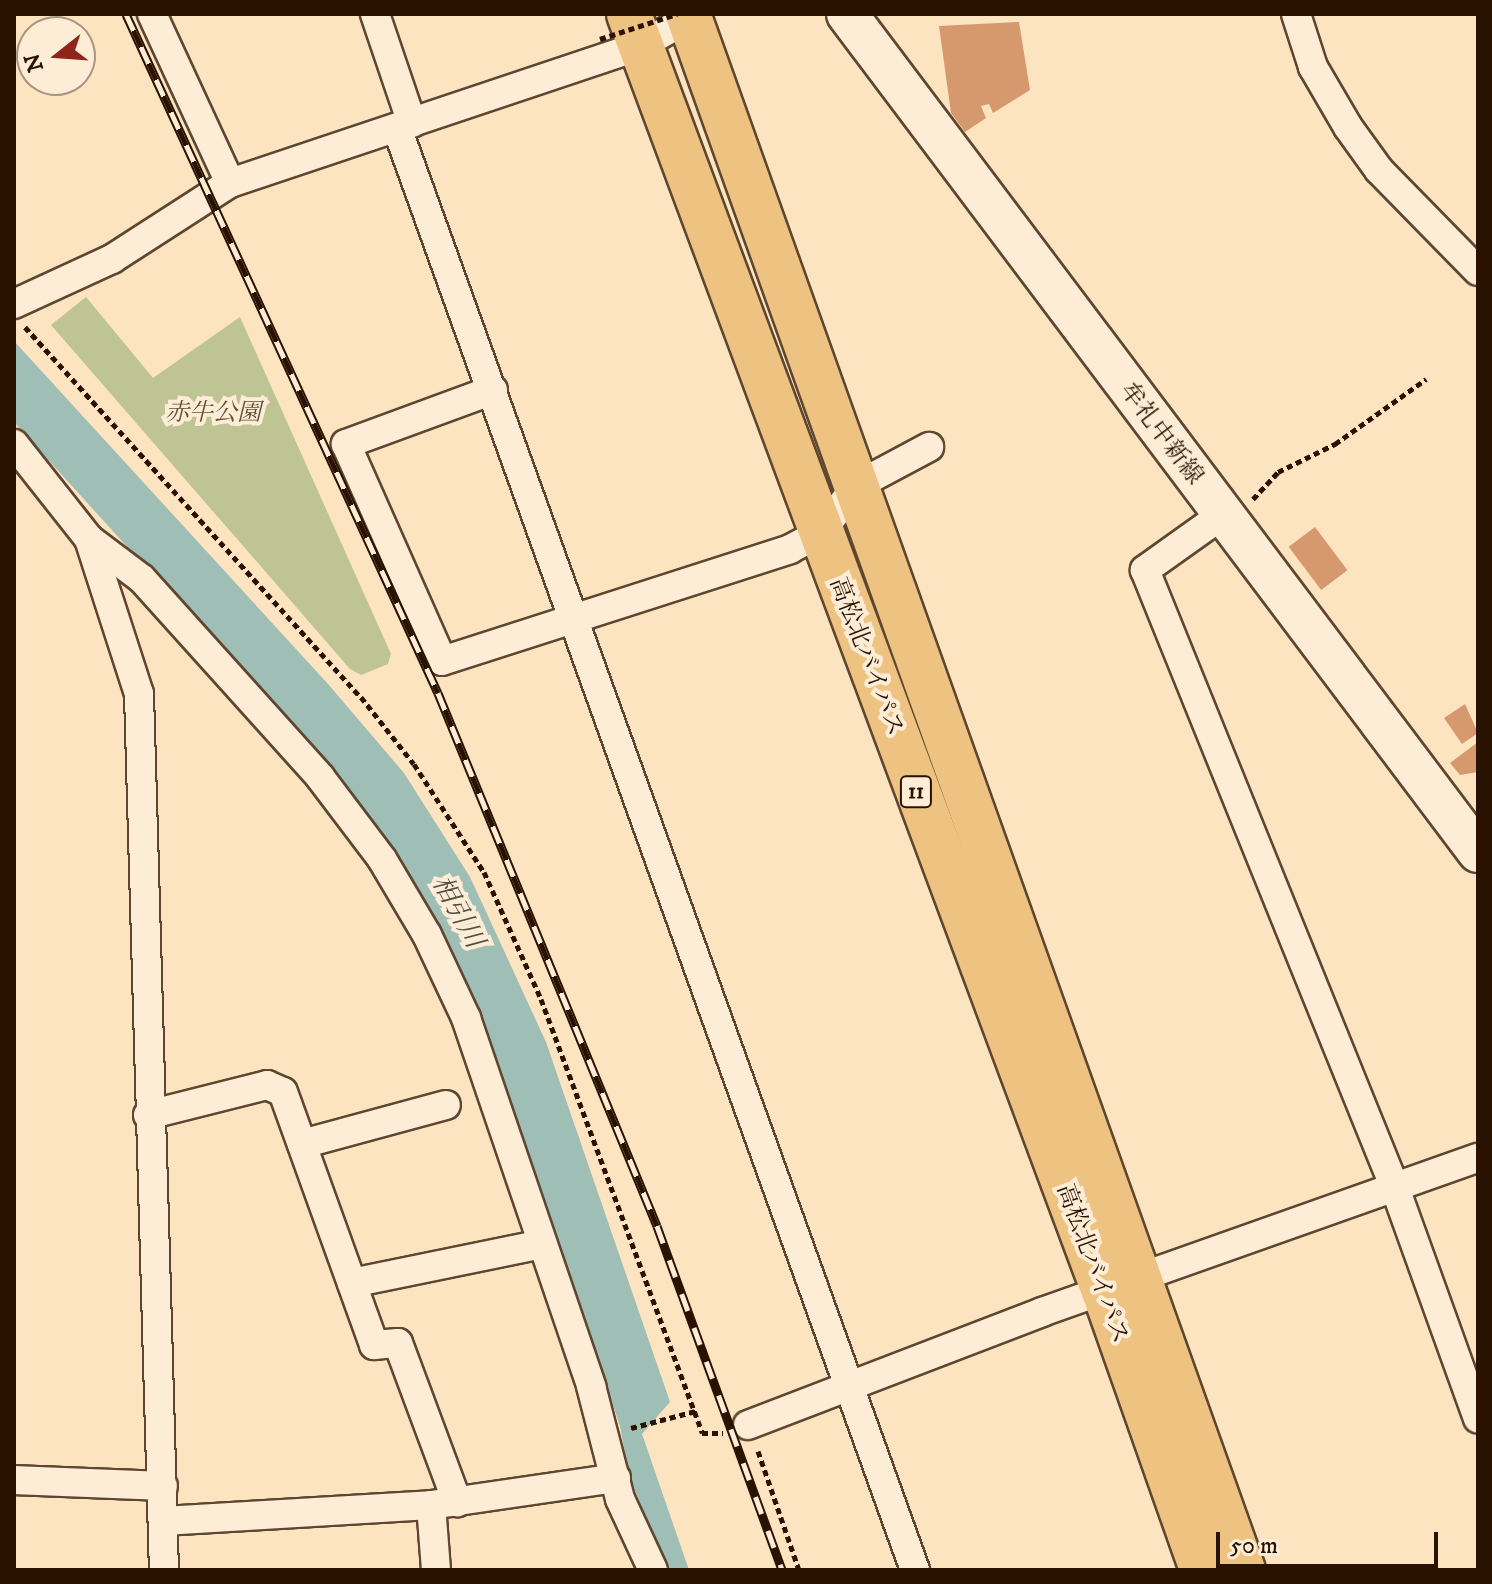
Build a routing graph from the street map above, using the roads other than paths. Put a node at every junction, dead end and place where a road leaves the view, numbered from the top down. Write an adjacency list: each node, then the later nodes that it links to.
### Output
1 (152, 14): 8 (street)
2 (375, 14): 7 (street)
3 (847, 14): 15 (main road, 牟礼中新線)
4 (1296, 14): 9 (street)
5 (688, 16): 6 (street); 14 (highway, 高松北バイパス / 11)
6 (623, 33): 7 (street); 16 (highway, 高松北バイパス / 11)
7 (404, 126): 8 (street); 11 (street)
8 (230, 183): 10 (street)
9 (1478, 271)
10 (14, 304)
11 (493, 390): 18 (street); 18 (street)
12 (929, 447): 14 (street)
13 (20, 457): 17 (street)
14 (856, 486): 16 (street); 27 (highway, 高松北バイパス / 11)
15 (1234, 512): 19 (main road, 牟礼中新線); 24 (street)
16 (820, 533): 18 (street); 27 (highway, 高松北バイパス / 11)
17 (89, 539): 21 (street); 25 (street)
18 (573, 617): 28 (street)
19 (1478, 852)
20 (446, 1105): 22 (street)
21 (148, 1115): 22 (street); 33 (street)
22 (302, 1144): 26 (street)
23 (1478, 1158): 24 (street)
24 (1395, 1188): 27 (street); 29 (street)
25 (542, 1244): 26 (street); 31 (street)
26 (352, 1283): 34 (street)
27 (1122, 1286): 28 (street); 40 (highway, 高松北バイパス / 11); 41 (highway, 高松北バイパス / 11)
28 (849, 1387): 30 (street); 39 (street)
29 (1478, 1419)
30 (748, 1425)
31 (616, 1478): 34 (street); 38 (street)
32 (14, 1480): 33 (street)
33 (163, 1486): 35 (street)
34 (444, 1504): 35 (street); 37 (street)
35 (163, 1521): 36 (street)
36 (164, 1570)
37 (436, 1570)
38 (653, 1570)
39 (915, 1570)
40 (1202, 1570)
41 (1243, 1570)

